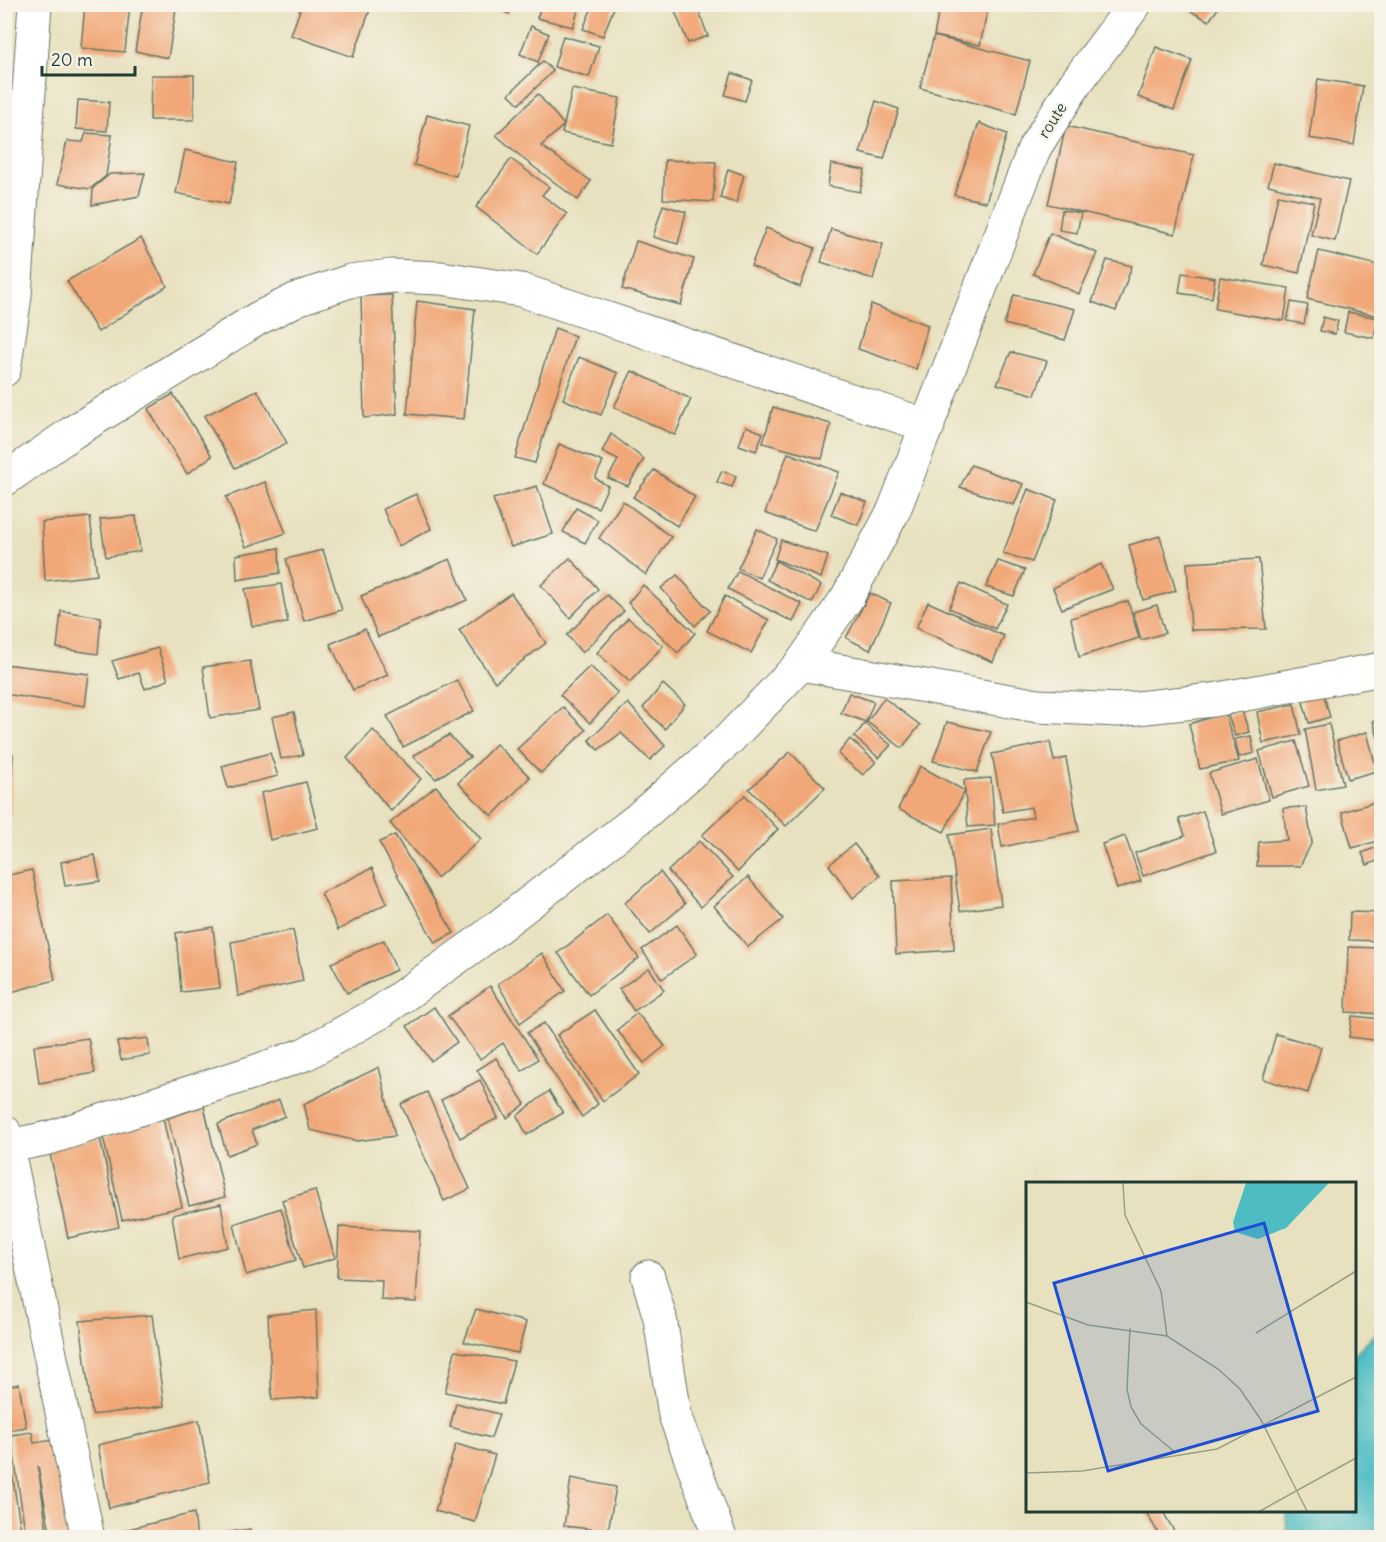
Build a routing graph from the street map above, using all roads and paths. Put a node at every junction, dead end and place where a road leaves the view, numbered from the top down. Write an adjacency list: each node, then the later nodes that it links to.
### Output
1 (34, 4): 3 (street)
2 (1135, 4): 4 (street, route)
3 (4, 370)
4 (928, 426): 5 (street); 6 (street, route)
5 (4, 480)
6 (801, 664): 7 (street); 8 (street, route)
7 (1382, 669)
8 (6, 1141): 10 (street)
9 (648, 1277): 11 (street)
10 (88, 1538)
11 (720, 1538)

